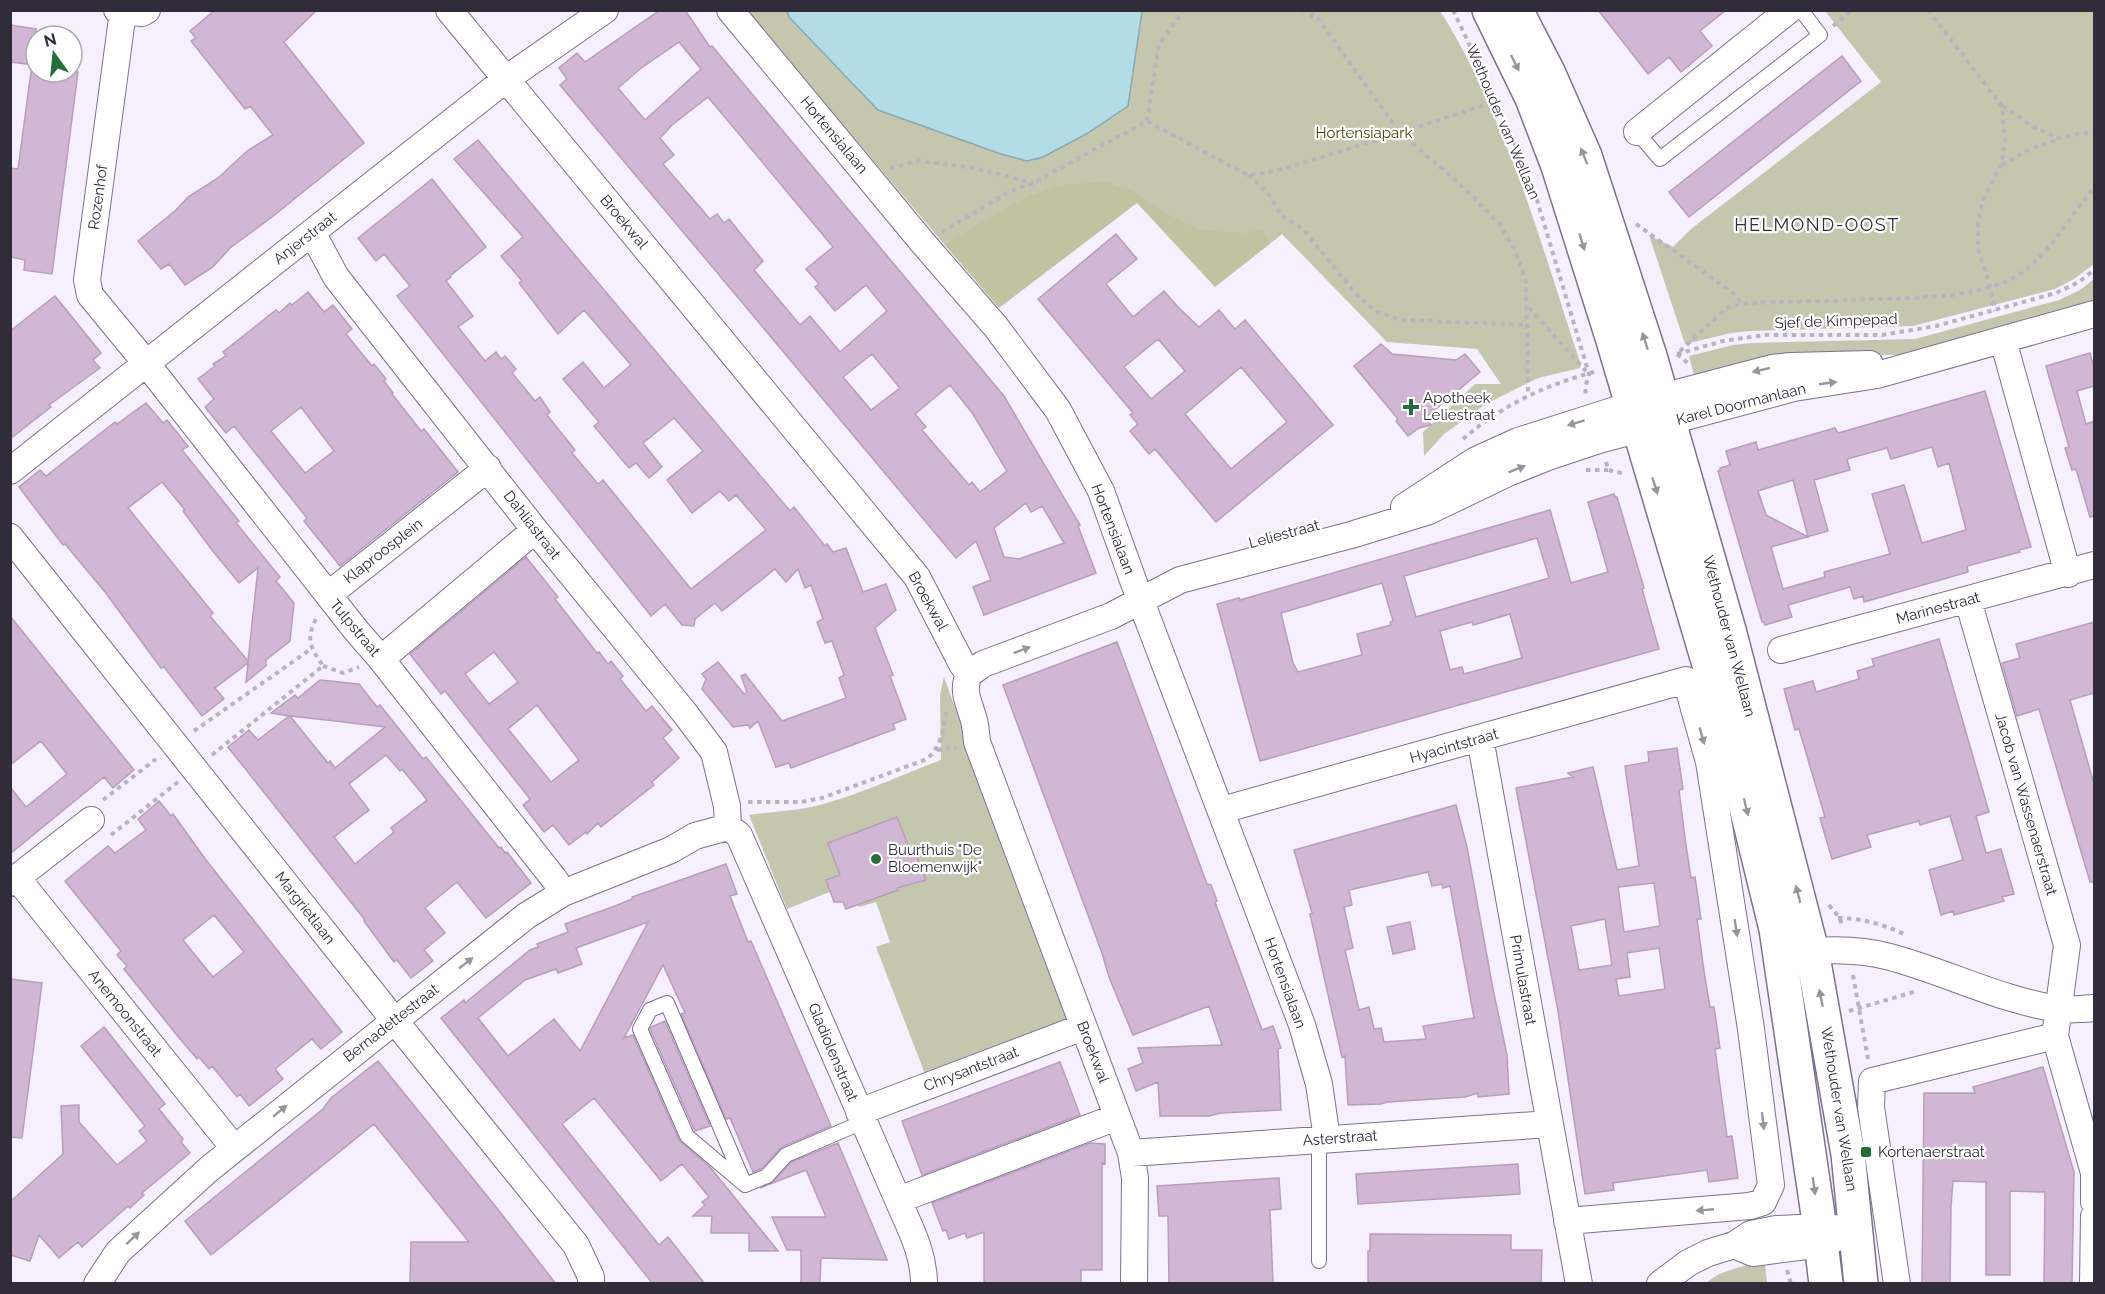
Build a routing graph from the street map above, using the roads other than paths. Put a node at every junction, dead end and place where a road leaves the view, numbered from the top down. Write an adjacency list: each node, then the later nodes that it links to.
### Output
1 (449, 10): 9 (street, Broekwal)
2 (605, 10): 9 (street, Anjerstraat)
3 (730, 10): 23 (street, Hortensialaan)
4 (1489, 10): 15 (main road, Wethouder van Wellaan, one-way to 15)
5 (1516, 10): 15 (main road, Wethouder van Wellaan, one-way to 5)
6 (1789, 10): 10 (street)
7 (1801, 10): 10 (lane)
8 (129, 11): 14 (street, Rozenhof)
9 (506, 79): 11 (street, Anjerstraat); 27 (street, Broekwal)
10 (1637, 132)
11 (312, 232): 14 (street, Anjerstraat); 16 (street, Dahliastraat)
12 (2094, 314): 13 (street, Karel Doormanlaan)
13 (2003, 340): 15 (street, Karel Doormanlaan); 21 (street)
14 (146, 363): 17 (street, Anjerstraat); 22 (street, Tulpstraat)
15 (1650, 414): 23 (street, Leliestraat); 34 (main road, Wethouder van Wellaan, one-way to 15); 35 (main road, Wethouder van Wellaan, one-way to 35)
16 (488, 468): 18 (street, Dahliastraat); 22 (street, Klaproosplein)
17 (10, 471)
18 (535, 530): 26 (street); 30 (street, Dahliastraat)
19 (10, 537): 38 (street, Margrietlaan)
20 (2094, 565): 21 (street, Marinestraat)
21 (2068, 574): 24 (street, Marinestraat)
22 (328, 595): 26 (street, Tulpstraat)
23 (1141, 600): 27 (street, Leliestraat, one-way to 23); 29 (street, Hortensialaan)
24 (1968, 600): 25 (street, Marinestraat); 37 (street, Jacob van Wassenaerstraat)
25 (1781, 650)
26 (381, 659): 33 (street, Tulpstraat)
27 (969, 674): 39 (street, Broekwal)
28 (1480, 738): 29 (street, Hyacintstraat); 43 (street, Primulastraat); 51 (street, Hyacintstraat, one-way to 51)
29 (1221, 810): 44 (street, Hortensialaan)
30 (727, 817): 33 (street, Bernadettestraat); 41 (street, Gladiolenstraat)
31 (92, 820): 32 (street)
32 (14, 881): 45 (street, Anemoonstraat)
33 (563, 893): 38 (street, Bernadettestraat, one-way to 33)
34 (1812, 951): 35 (street); 37 (street); 52 (main road, Wethouder van Wellaan, one-way to 34)
35 (1780, 954): 53 (main road, Wethouder van Wellaan, one-way to 53)
36 (2094, 1008): 37 (street)
37 (2059, 1009): 40 (street, Jacob van Wassenaerstraat)
38 (395, 1020): 45 (street, Bernadettestraat, one-way to 38); 56 (street, Margrietlaan)
39 (1083, 1027): 41 (street, Chrysantstraat); 42 (street, Broekwal)
40 (2055, 1036): 49 (street); 63 (street, Wethouder van Wellaan)
41 (861, 1117): 47 (lane); 48 (street, Gladiolenstraat)
42 (1117, 1117): 46 (street, Broekwal); 48 (street)
43 (1549, 1124): 44 (street, Asterstraat); 51 (street, Primulastraat)
44 (1323, 1139): 46 (street, Asterstraat); 54 (lane)
45 (234, 1148): 55 (street, Bernadettestraat, one-way to 45)
46 (1131, 1153): 58 (street, Broekwal)
47 (745, 1185): 47 (lane)
48 (898, 1200): 57 (street, Gladiolenstraat)
49 (2094, 1202)
50 (2094, 1216): 64 (street)
51 (1567, 1221): 59 (street, Primulastraat)
52 (1856, 1230): 53 (street); 62 (main road, Wethouder van Wellaan)
53 (1821, 1235): 60 (street); 61 (main road, Wethouder van Wellaan)
54 (1319, 1261)
55 (97, 1284)
56 (591, 1284)
57 (924, 1284)
58 (1134, 1284)
59 (1579, 1284)
60 (1660, 1284)
61 (1826, 1284)
62 (1861, 1284)
63 (1897, 1284)
64 (2093, 1284)

